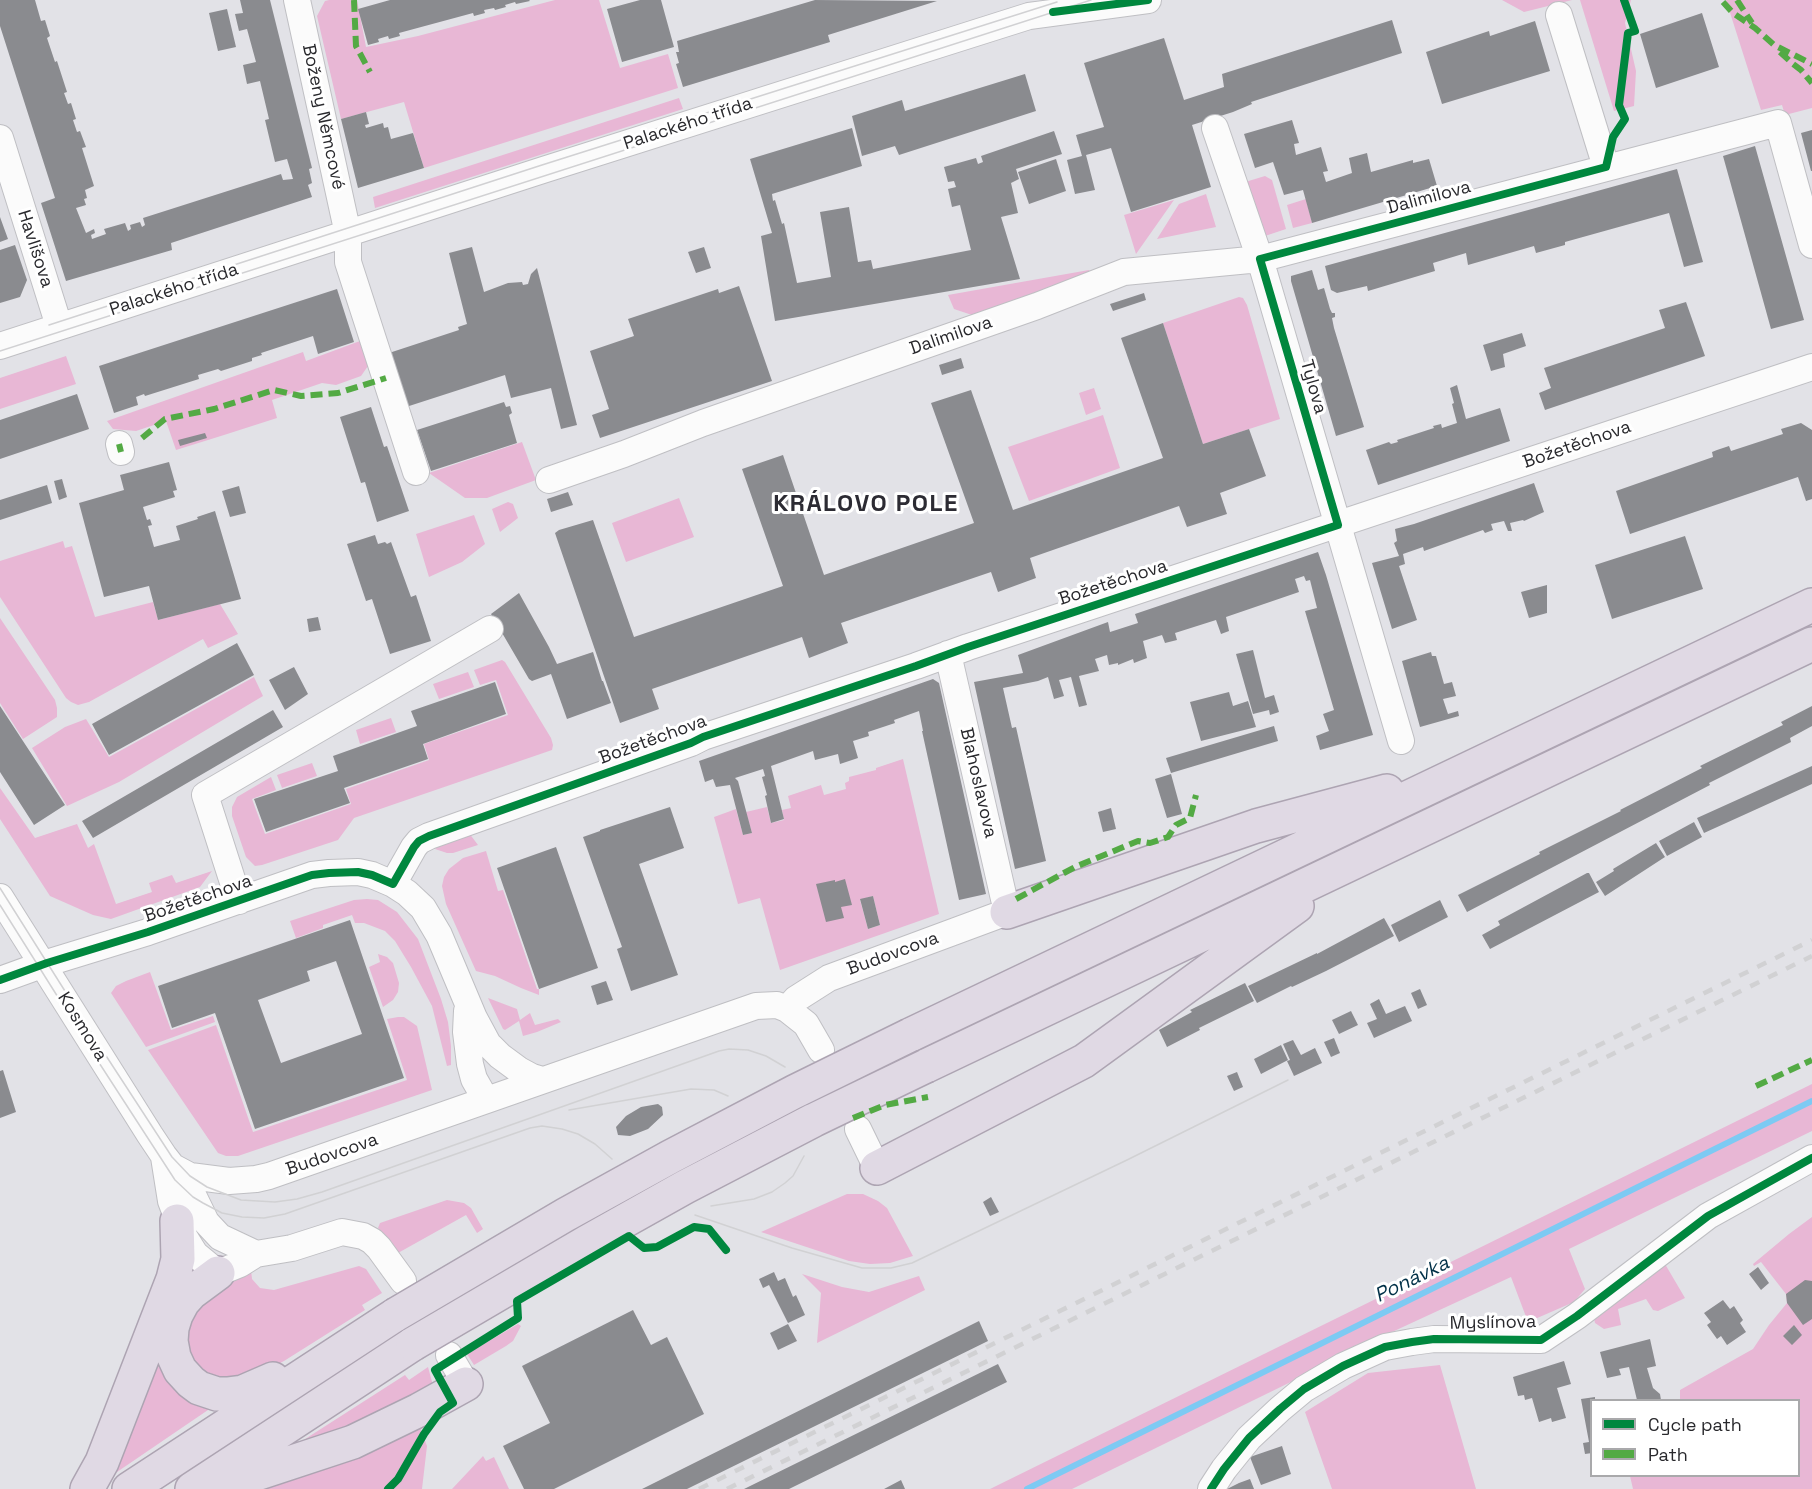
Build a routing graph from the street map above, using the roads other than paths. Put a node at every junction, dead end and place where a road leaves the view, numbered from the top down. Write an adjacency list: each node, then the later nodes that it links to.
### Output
1 (297, 0): 9 (street, Boženy Němcové)
2 (1058, 0): 5 (street, Palackého třída)
3 (1148, 0): 5 (street, Palackého třída)
4 (1559, 15): 8 (street)
5 (1029, 16): 9 (street, Palackého třída)
6 (1215, 128): 11 (street, Tylova)
7 (0, 138): 12 (street, Havlišova)
8 (1606, 166): 10 (street, Dalimilova); 11 (street, Dalimilova)
9 (348, 234): 12 (street, Palackého třída); 15 (street)
10 (1812, 245)
11 (1260, 258): 16 (street, Dalimilova); 17 (street, Tylova)
12 (59, 326): 13 (street, Palackého třída)
13 (0, 345)
14 (1812, 367): 17 (street, Božetěchova)
15 (416, 472)
16 (549, 480)
17 (1338, 525): 21 (street, Božetěchova); 22 (street, Tylova)
18 (1812, 605): 23 (highway)
19 (490, 629): 27 (street, Božetěchova)
20 (1812, 644): 24 (highway)
21 (948, 654): 25 (street, Božetěchova); 28 (street, Blahoslavova)
22 (1401, 741)
23 (1467, 770): 28 (highway); 44 (highway, bridge)
24 (1361, 859): 39 (highway); 49 (highway, bridge)
25 (393, 884): 27 (street, Božetěchova); 31 (street)
26 (0, 897): 29 (street, Kosmova)
27 (239, 901): 29 (street, Božetěchova)
28 (1006, 912): 32 (street, Budovcova)
29 (42, 964): 30 (street, Božetěchova); 38 (street, Kosmova)
30 (0, 980)
31 (467, 1002): 34 (street); 35 (street)
32 (788, 1009): 33 (street); 34 (street, Budovcova)
33 (821, 1050)
34 (542, 1080): 35 (street, Budovcova)
35 (486, 1100): 38 (street, Budovcova)
36 (858, 1129): 39 (street)
37 (1812, 1158): 51 (street, Myslínova)
38 (170, 1162): 40 (street); 41 (street)
39 (877, 1168)
40 (177, 1221): 42 (street); 47 (highway)
41 (256, 1254): 42 (street); 43 (street)
42 (218, 1273): 44 (highway)
43 (403, 1281)
44 (333, 1354): 48 (highway)
45 (449, 1355): 46 (street)
46 (466, 1384): 50 (highway)
47 (87, 1489)
48 (129, 1489)
49 (192, 1489)
50 (227, 1489)
51 (1211, 1489)

